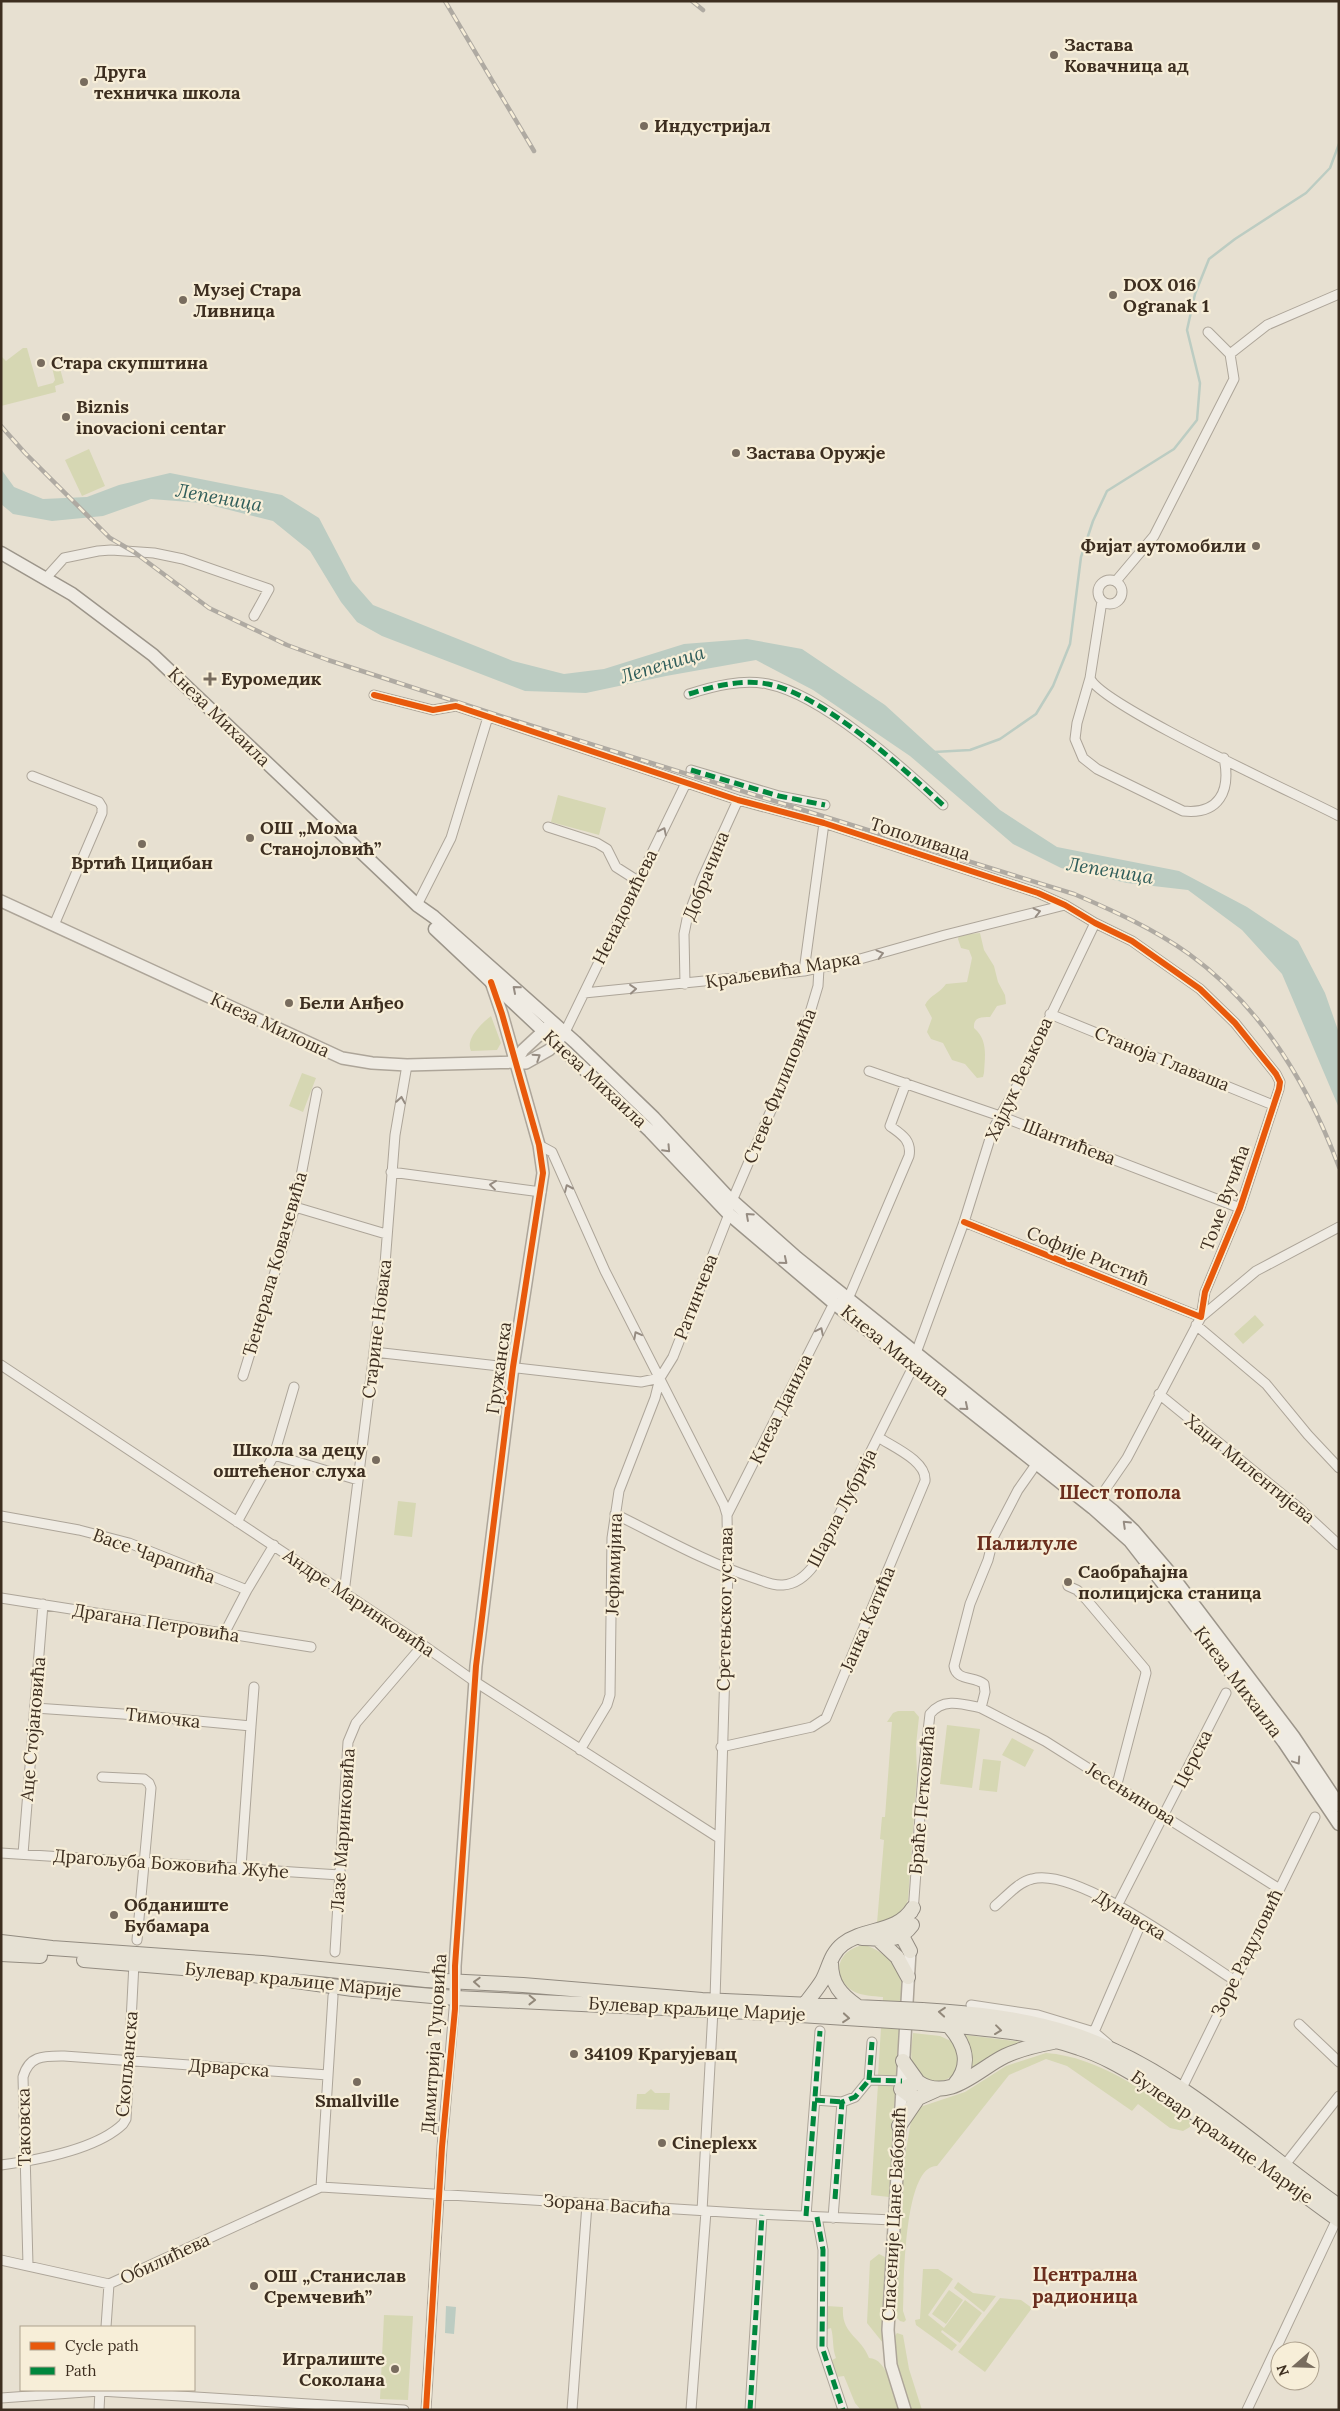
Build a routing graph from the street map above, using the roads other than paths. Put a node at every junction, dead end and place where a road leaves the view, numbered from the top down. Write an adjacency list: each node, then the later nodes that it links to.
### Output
1 (1339, 294): 3 (street)
2 (1208, 332): 3 (street)
3 (1230, 354): 6 (street)
4 (1, 553): 5 (main road, Кнеза Михаила)
5 (46, 578): 8 (street); 25 (main road, Кнеза Михаила)
6 (1116, 581): 7 (street); 7 (street)
7 (1102, 601): 9 (street)
8 (254, 616)
9 (1090, 678): 13 (street); 13 (street)
10 (689, 694): 19 (street)
11 (374, 695): 12 (street, Тополиваца)
12 (488, 717): 16 (street, Тополиваца); 25 (street)
13 (1224, 758): 20 (street)
14 (691, 770): 18 (street)
15 (32, 776): 28 (street)
16 (686, 783): 17 (street, Тополиваца); 23 (street, Ненадовићева, one-way to 16)
17 (738, 800): 21 (street, Тополиваца); 32 (street, Добрачина)
18 (825, 805)
19 (943, 805)
20 (1339, 816)
21 (824, 823): 26 (street, Тополиваца); 30 (street)
22 (548, 827): 23 (street)
23 (638, 880): 33 (street, Ненадовићева)
24 (1, 901): 28 (street, Кнеза Милоша)
25 (417, 905): 31 (main road, Кнеза Михаила); 35 (main road, Кнеза Михаила, one-way to 25)
26 (1065, 905): 27 (street, Тополиваца); 29 (street, Краљевића Марка, one-way to 26)
27 (1095, 923): 34 (street, Хајдук Вељкова); 43 (street, Тополиваца)
28 (54, 925): 40 (street, Кнеза Милоша)
29 (819, 968): 30 (street, Краљевића Марка); 50 (street, Стеве Филиповића)
30 (804, 971): 32 (street, Краљевића Марка)
31 (491, 982): 36 (main road, Кнеза Михаила); 39 (street, Гружанска)
32 (685, 984): 33 (street, Краљевића Марка, one-way to 32)
33 (584, 993): 37 (street, Ненадовићева)
34 (1050, 1014): 45 (street, Станоја Главаша); 46 (street, Хајдук Вељкова)
35 (552, 1021): 36 (street); 37 (main road, Кнеза Михаила)
36 (544, 1032): 38 (main road, Кнеза Михаила); 39 (street)
37 (565, 1032): 38 (street); 50 (main road, Кнеза Михаила)
38 (556, 1043): 39 (street, one-way to 38); 53 (main road, Кнеза Михаила, one-way to 53)
39 (516, 1062): 40 (street, Кнеза Милоша); 47 (street, Гружанска)
40 (407, 1065): 48 (street, Старине Новака, one-way to 40)
41 (869, 1071): 42 (street, Шантићева)
42 (906, 1083): 46 (street, Шантићева); 58 (street)
43 (1280, 1089): 45 (street, Томе Вучића)
44 (317, 1092): 51 (street, Ђенерала Ковачевића)
45 (1274, 1105): 52 (street, Томе Вучића)
46 (1000, 1116): 52 (street, Шантићева); 54 (street, Хајдук Вељкова)
47 (540, 1145): 49 (street, Гружанска); 67 (street, Сретењског устава, one-way to 47)
48 (391, 1172): 49 (street, one-way to 48); 56 (street, Старине Новака)
49 (541, 1192): 65 (street, Гружанска)
50 (732, 1201): 58 (main road, Кнеза Михаила, one-way to 50)
51 (295, 1208): 56 (street); 66 (street, Ђенерала Ковачевића)
52 (1240, 1208): 57 (street, Томе Вучића)
53 (728, 1214): 60 (main road, Кнеза Михаила, one-way to 60); 67 (street, Ратинчева)
54 (964, 1222): 61 (street, Софије Ристић); 63 (street, Хајдук Вељкова)
55 (1339, 1227): 59 (street, Томе Вучића)
56 (386, 1234): 62 (street, Старине Новака)
57 (1205, 1292): 59 (street); 61 (street, Томе Вучића)
58 (848, 1299): 63 (main road, Кнеза Михаила)
59 (1220, 1300): 61 (street, Томе Вучића)
60 (834, 1303): 63 (main road, Кнеза Михаила); 77 (street, Кнеза Данила, one-way to 60)
61 (1198, 1321): 69 (street, Томе Вучића); 73 (street, Софије Ристић)
62 (374, 1352): 65 (street); 74 (street, Старине Новака)
63 (915, 1359): 70 (street, Шарла Лубрија); 72 (main road, Кнеза Михаила, one-way to 72); 75 (main road, Кнеза Михаила)
64 (1, 1365): 79 (street, Андре Маринковића)
65 (513, 1367): 67 (street); 91 (street, Гружанска)
66 (243, 1376)
67 (660, 1378): 76 (street, Јефимијина); 77 (street, Сретењског устава)
68 (294, 1387): 71 (street)
69 (1159, 1394): 75 (street, Томе Вучића); 81 (street, Хаџи Милентијева)
70 (878, 1437): 82 (street, Шарла Лубрија); 97 (street, Јанка Катића)
71 (274, 1455): 74 (street); 79 (street)
72 (1037, 1463): 75 (main road, Кнеза Михаила); 95 (street)
73 (1339, 1468)
74 (358, 1480): 85 (street, Старине Новака)
75 (1096, 1504): 101 (main road, Кнеза Михаила, one-way to 75); 104 (main road, Кнеза Михаила, one-way to 104)
76 (615, 1514): 82 (street, Шарла Лубрија); 98 (street, Јефимијина)
77 (727, 1515): 82 (street, Сретењског устава)
78 (1, 1516): 84 (street, Васе Чарапића)
79 (237, 1522): 80 (street, Андре Маринковића)
80 (274, 1545): 84 (street); 85 (street, Андре Маринковића)
81 (1339, 1545)
82 (728, 1569): 97 (street, Сретењског устава)
83 (1068, 1586): 100 (street)
84 (247, 1590): 88 (street)
85 (344, 1593): 89 (street, Андре Маринковића)
86 (1, 1598): 87 (street, Драгана Петровића)
87 (43, 1604): 88 (street, Драгана Петровића); 94 (street, Аце Стојановића)
88 (224, 1634): 90 (street, Драгана Петровића)
89 (422, 1645): 91 (street, Андре Маринковића); 110 (street, Лазе Маринковића)
90 (311, 1647)
91 (474, 1681): 98 (street, Андре Маринковића); 128 (street, Димитрија Туцовића)
92 (254, 1687): 96 (street)
93 (1226, 1694): 102 (street, Церска)
94 (35, 1708): 96 (street, Тимочка); 107 (street, Аце Стојановића)
95 (981, 1708): 100 (street, Јесењинова); 114 (street, Браће Петковића)
96 (251, 1726): 109 (street)
97 (721, 1747): 105 (street, Сретењског устава)
98 (580, 1750): 105 (street, Андре Маринковића)
99 (102, 1777): 108 (street)
100 (1117, 1784): 102 (street, Јесењинова)
101 (1339, 1805)
102 (1164, 1815): 111 (street, Јесењинова); 112 (street, Церска)
103 (1315, 1817): 111 (street, Зоре Радуловић)
104 (1339, 1824)
105 (719, 1838): 132 (street, Сретењског устава)
106 (1, 1853): 107 (street, Драгољуба Божовића Жуће)
107 (23, 1854): 108 (street, Драгољуба Божовића Жуће)
108 (144, 1863): 109 (street, Драгољуба Божовића Жуће); 119 (street)
109 (241, 1867): 110 (street, Драгољуба Божовића Жуће)
110 (340, 1875): 122 (street, Лазе Маринковића)
111 (1278, 1888): 127 (street, Зоре Радуловић)
112 (1118, 1904): 113 (street, Дунавска); 115 (street, Дунавска)
113 (995, 1906)
114 (913, 1908): 116 (street, Браће Петковића); 117 (main road)
115 (1142, 1921): 127 (street, Дунавска); 141 (street)
116 (912, 1925): 118 (main road); 121 (street, Браће Петковића)
117 (879, 1935): 118 (main road); 124 (main road); 126 (main road)
118 (902, 1936): 121 (main road)
119 (137, 1940)
120 (1, 1942): 128 (main road, Булевар краљице Марије)
121 (910, 1951): 126 (street, Браће Петковића)
122 (335, 1952)
123 (1, 1954): 125 (main road, Булевар краљице Марије)
124 (832, 1958): 131 (main road); 134 (main road)
125 (134, 1963): 130 (main road, Булевар краљице Марије); 146 (street, Скопљанска)
126 (908, 1977): 136 (street, Браће Петковића)
127 (1234, 1980): 154 (street, Зоре Радуловић)
128 (454, 1981): 130 (street, Димитрија Туцовића); 132 (main road, Булевар краљице Марије, one-way to 128)
129 (333, 1996): 148 (street)
130 (455, 1998): 132 (main road, Булевар краљице Марије, one-way to 132); 164 (street, Димитрија Туцовића)
131 (806, 2003): 132 (main road, Булевар краљице Марије); 134 (main road, Булевар краљице Марије)
132 (714, 2005): 135 (main road, Булевар краљице Марије, one-way to 135); 166 (street, Сретењског устава)
133 (971, 2005): 141 (street)
134 (857, 2006): 135 (main road, Булевар краљице Марије)
135 (878, 2014): 137 (main road, Булевар краљице Марије, bridge)
136 (906, 2015): 145 (street, Спасеније Цане Бабовић)
137 (922, 2017): 139 (main road, Булевар краљице Марије); 144 (main road, Булевар краљице Марије, one-way to 137)
138 (1299, 2024): 147 (street)
139 (949, 2026): 142 (main road, Булевар краљице Марије, one-way to 142); 151 (main road)
140 (820, 2031): 157 (street)
141 (1094, 2032): 144 (street)
142 (1058, 2041): 151 (main road); 168 (main road, Булевар краљице Марије)
143 (872, 2042): 149 (street)
144 (1120, 2054): 154 (main road, Булевар краљице Марије)
145 (903, 2061): 150 (main road); 152 (street, Спасеније Цане Бабовић)
146 (130, 2062): 148 (street, Дрварска); 160 (street, Скопљанска); 160 (street, Таковска)
147 (1339, 2062)
148 (328, 2075): 163 (street)
149 (869, 2080): 152 (street); 158 (street)
150 (918, 2082): 152 (main road); 153 (main road)
151 (955, 2084): 153 (main road)
152 (902, 2085): 156 (main road); 159 (street, Спасеније Цане Бабовић)
153 (938, 2089): 156 (main road)
154 (1181, 2090): 162 (main road, Булевар краљице Марије)
155 (1339, 2096): 162 (street)
156 (918, 2098): 159 (main road)
157 (815, 2100): 158 (street); 169 (street)
158 (842, 2102): 171 (street)
159 (899, 2126): 172 (street, Спасеније Цане Бабовић)
160 (25, 2162): 161 (street, Скопљанска); 174 (street, Таковска)
161 (1, 2165)
162 (1284, 2166): 168 (main road, Булевар краљице Марије)
163 (321, 2187): 164 (street, Зорана Васића); 175 (street, Обилићева)
164 (439, 2194): 165 (street, Зорана Васића); 185 (street, Димитрија Туцовића)
165 (588, 2204): 166 (street, Зорана Васића); 186 (street)
166 (704, 2211): 167 (street, Зорана Васића); 187 (street, Сретењског устава)
167 (762, 2214): 169 (street, Зорана Васића); 188 (street)
168 (1338, 2215): 190 (street)
169 (806, 2216): 170 (street, Зорана Васића)
170 (817, 2217): 171 (street, Зорана Васића); 182 (street)
171 (833, 2218): 172 (street, Зорана Васића)
172 (893, 2220): 189 (street, Спасеније Цане Бабовић)
173 (1, 2260): 174 (street, Обилићева)
174 (28, 2265): 175 (street, Обилићева)
175 (110, 2284): 176 (street)
176 (106, 2326)
177 (88, 2391): 180 (street)
178 (100, 2391): 183 (street)
179 (112, 2391): 181 (street)
180 (1, 2398)
181 (303, 2407): 184 (street)
182 (844, 2409)
183 (99, 2410)
184 (404, 2410)
185 (426, 2410)
186 (572, 2410)
187 (692, 2410)
188 (750, 2410)
189 (905, 2410)
190 (1246, 2410)

